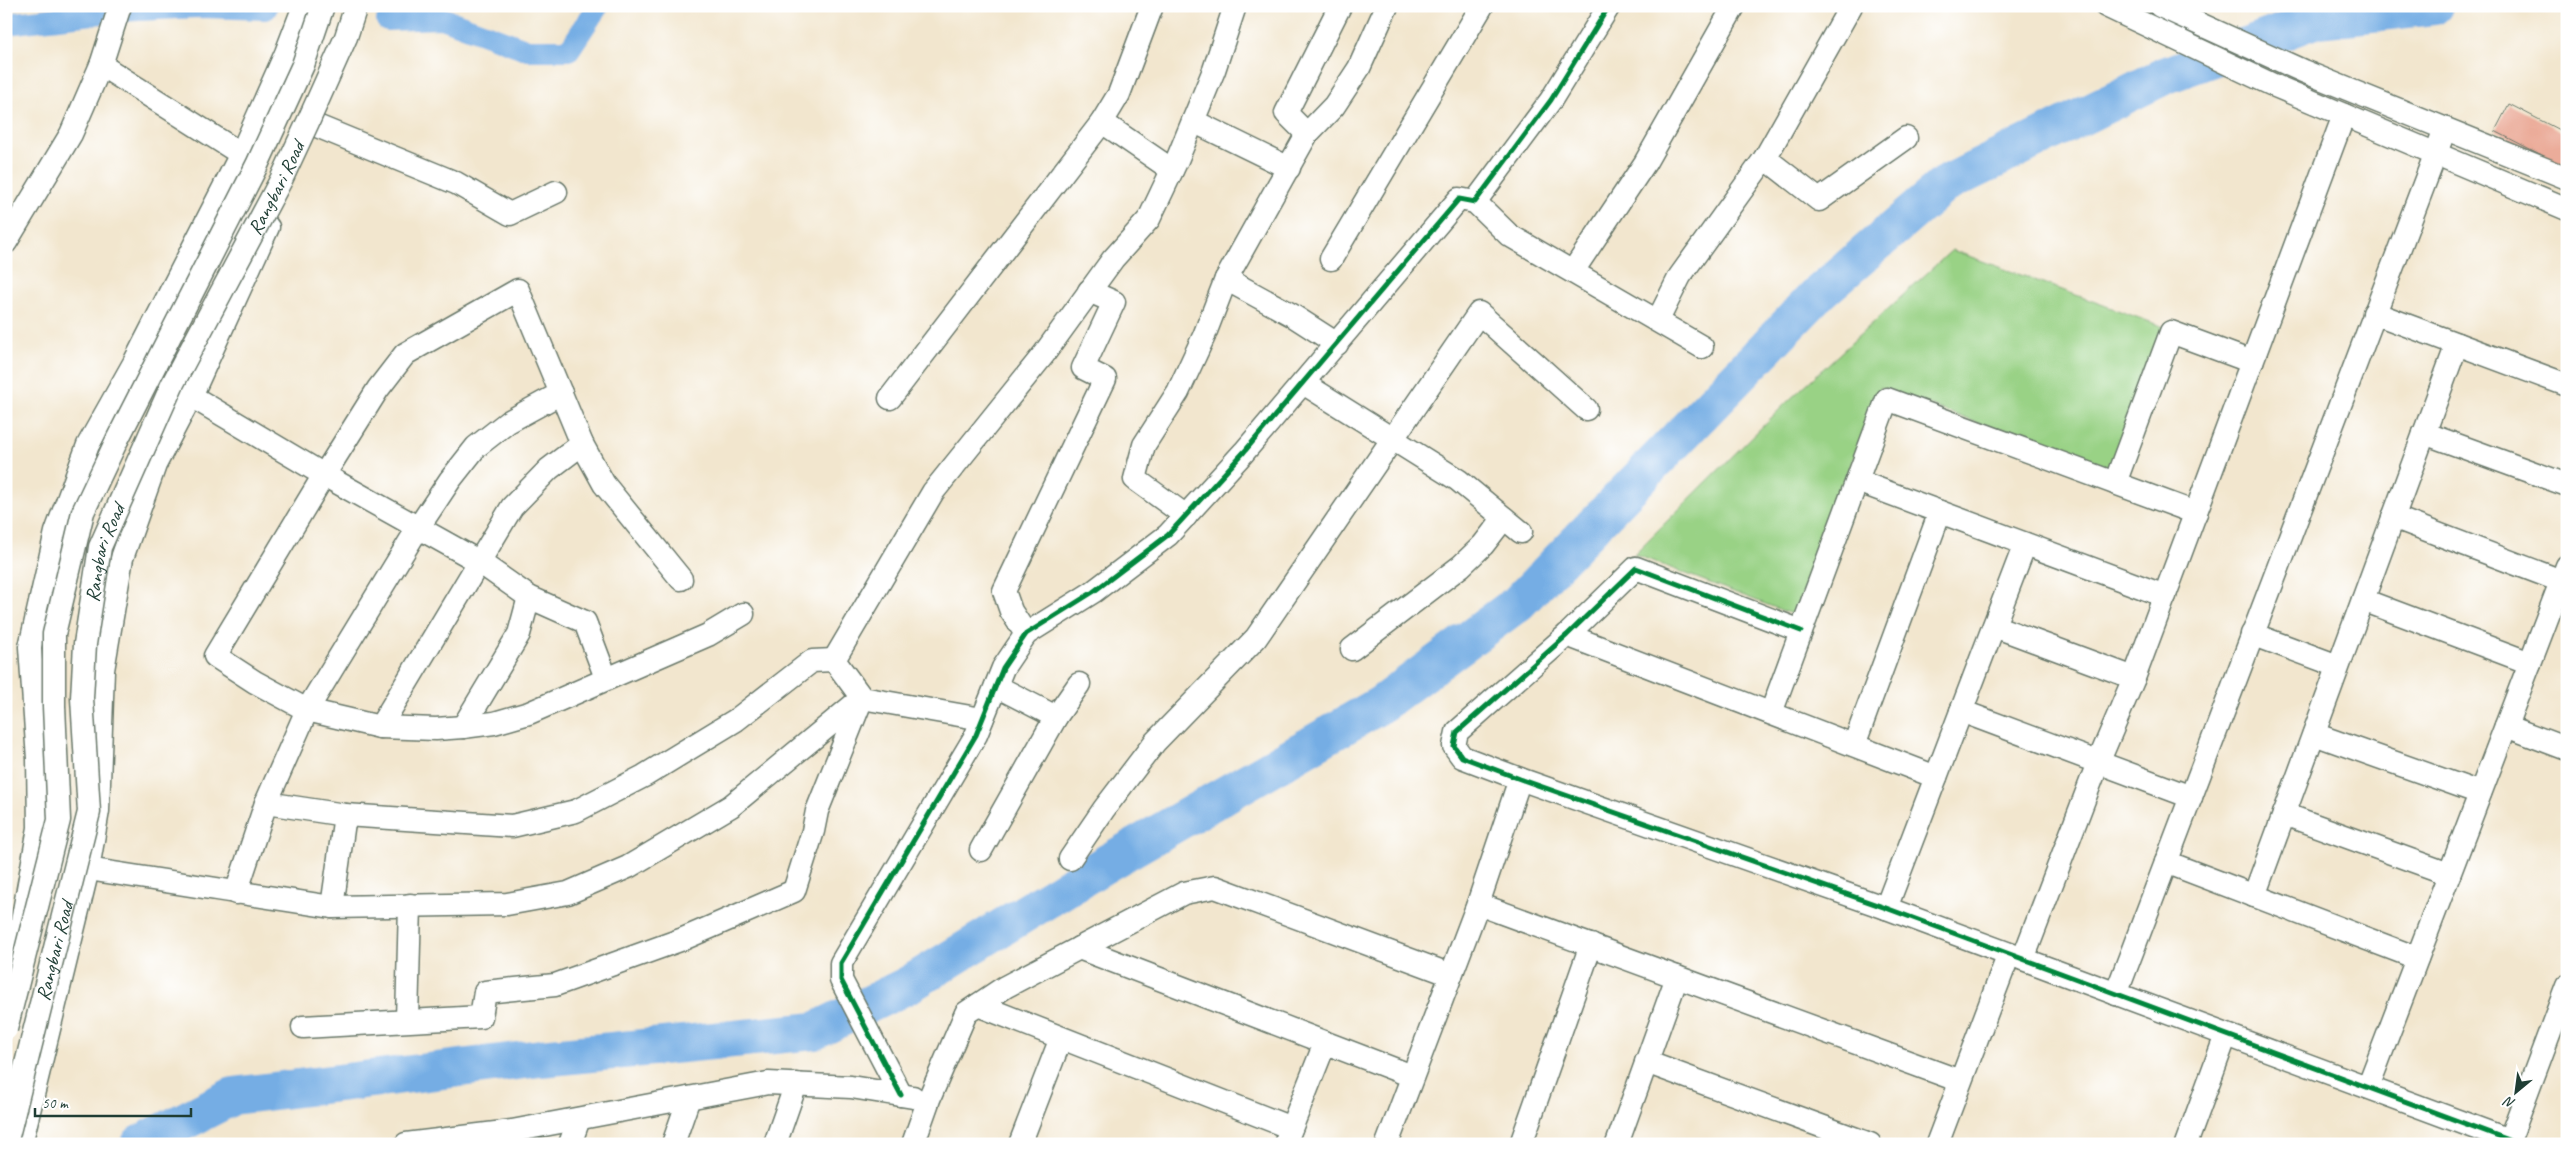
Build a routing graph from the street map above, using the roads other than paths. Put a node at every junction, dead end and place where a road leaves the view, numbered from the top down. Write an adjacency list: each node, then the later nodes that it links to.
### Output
1 (304, 6): 25 (street)
2 (323, 6): 131 (street, Rangbari Road, bridge)
3 (356, 6): 147 (street, Rangbari Road, bridge)
4 (365, 6): 21 (street)
5 (1152, 6): 20 (street)
6 (1234, 6): 19 (street)
7 (1340, 6): 23 (street)
8 (1387, 6): 23 (street)
9 (1482, 6): 35 (street)
10 (1734, 6): 36 (street)
11 (2106, 6): 15 (street)
12 (1603, 8): 32 (street)
13 (1847, 8): 27 (street)
14 (2173, 8): 15 (street); 22 (street)
15 (2138, 14): 18 (street)
16 (117, 15): 17 (street)
17 (100, 65): 25 (street); 34 (street)
18 (2344, 115): 26 (street); 44 (street)
19 (1193, 121): 28 (street); 29 (street)
20 (1102, 122): 29 (street); 49 (street)
21 (317, 126): 31 (street); 48 (street)
22 (2445, 129): 26 (street); 30 (street)
23 (1307, 134): 28 (street)
24 (1906, 138): 27 (street)
25 (241, 154): 117 (street)
26 (2435, 154): 33 (street); 39 (street)
27 (1765, 158): 40 (street)
28 (1289, 168): 37 (street)
29 (1172, 170): 38 (street)
30 (2567, 178)
31 (556, 192)
32 (1475, 202): 36 (street); 41 (street)
33 (2567, 210)
34 (6, 242)
35 (1331, 260)
36 (1573, 271): 40 (street)
37 (1226, 279): 41 (street); 60 (street)
38 (1089, 291): 75 (street); 79 (street)
39 (2374, 313): 42 (street); 76 (street)
40 (1658, 320): 43 (street)
41 (1337, 344): 45 (street)
42 (2457, 344): 46 (street); 51 (street)
43 (1702, 347)
44 (2252, 362): 56 (street); 59 (street)
45 (1303, 383): 52 (street); 60 (street)
46 (2567, 385)
47 (561, 393): 53 (street); 54 (street); 63 (street)
48 (191, 396): 54 (street); 109 (street)
49 (890, 398)
50 (1586, 409): 52 (street)
51 (2424, 433): 57 (street); 61 (street)
52 (1394, 440): 62 (street); 107 (street)
53 (582, 444): 66 (street); 68 (street)
54 (324, 474): 63 (street); 87 (street)
55 (1857, 481): 56 (street); 58 (street); 74 (street)
56 (2115, 484): 59 (street)
57 (2567, 485)
58 (1940, 512): 65 (street); 96 (street)
59 (2196, 514): 69 (street)
60 (1186, 516): 75 (street)
61 (2393, 517): 67 (street); 71 (street)
62 (1504, 518): 64 (street); 78 (street)
63 (418, 528): 66 (street); 87 (street)
64 (1521, 532)
65 (2025, 544): 69 (street); 73 (street)
66 (478, 561): 70 (street); 93 (street)
67 (2564, 573): 80 (street)
68 (681, 579)
69 (2165, 596): 83 (street)
70 (529, 597): 82 (street); 94 (street)
71 (2362, 600): 80 (street); 81 (street)
72 (743, 614): 82 (street)
73 (1994, 626): 83 (street); 88 (street)
74 (1801, 631): 77 (street); 89 (street)
75 (1026, 634): 85 (street)
76 (2252, 634): 81 (street); 102 (street)
77 (1567, 635): 89 (street); 100 (street)
78 (1352, 649)
79 (834, 660): 86 (street); 105 (street)
80 (2530, 663): 92 (street)
81 (2338, 666): 95 (street)
82 (606, 678): 94 (street)
83 (2134, 678): 98 (street)
84 (1079, 684): 90 (street)
85 (996, 686): 90 (street); 91 (street)
86 (862, 698): 91 (street); 114 (street); 129 (street)
87 (307, 710): 93 (street); 103 (street)
88 (1961, 711): 98 (street); 99 (street)
89 (1771, 713): 96 (street)
90 (1056, 717): 106 (street)
91 (982, 719): 140 (street)
92 (2506, 726): 97 (street); 101 (street)
93 (380, 727): 94 (street)
94 (463, 727)
95 (2314, 734): 101 (street); 104 (street)
96 (1854, 745): 99 (street)
97 (2567, 749)
98 (2098, 763): 102 (street); 121 (street)
99 (1936, 777): 116 (street)
100 (1520, 779): 113 (street); 116 (street)
101 (2480, 793): 110 (street)
102 (2191, 797): 108 (street)
103 (266, 803): 105 (street); 111 (street)
104 (2284, 814): 110 (street); 112 (street)
105 (345, 815): 115 (street)
106 (981, 850)
107 (1070, 859)
108 (2166, 862): 112 (street); 127 (street)
109 (88, 869): 111 (street); 118 (street)
110 (2449, 874): 122 (street)
111 (236, 893): 115 (street)
112 (2254, 896): 122 (street)
113 (1478, 904): 119 (street); 124 (street)
114 (410, 905): 115 (street); 129 (street)
115 (332, 907)
116 (1886, 908): 121 (street)
117 (14, 921): 118 (street); 123 (street)
118 (72, 938): 148 (street)
119 (1591, 945): 125 (street); 155 (street)
120 (1079, 948): 124 (street); 128 (street); 134 (street)
121 (2016, 956): 127 (street); 137 (street)
122 (2417, 958): 139 (street)
123 (6, 970)
124 (1451, 975): 136 (street)
125 (1677, 977): 135 (street); 137 (street)
126 (2567, 986): 146 (street)
127 (2116, 994): 132 (street)
128 (978, 1005): 133 (street); 142 (street)
129 (407, 1020): 130 (street)
130 (302, 1027)
131 (6, 1029)
132 (2226, 1035): 139 (street); 159 (street)
133 (1061, 1038): 144 (street); 145 (street)
134 (1326, 1043): 136 (street); 144 (street)
135 (1646, 1062): 156 (street); 157 (street)
136 (1412, 1076): 154 (street)
137 (1960, 1081): 158 (street)
138 (796, 1084): 140 (street); 141 (street); 152 (street)
139 (2368, 1087): 146 (street)
140 (902, 1095): 142 (street)
141 (689, 1098): 143 (street); 151 (street)
142 (929, 1099): 153 (street)
143 (579, 1119): 149 (street); 150 (street)
144 (1288, 1136)
145 (1026, 1142)
146 (2508, 1142)
147 (6, 1144)
148 (20, 1144)
149 (406, 1144)
150 (570, 1144)
151 (673, 1144)
152 (775, 1144)
153 (913, 1144)
154 (1387, 1144)
155 (1521, 1144)
156 (1617, 1144)
157 (1870, 1144)
158 (1937, 1144)
159 (2186, 1144)

